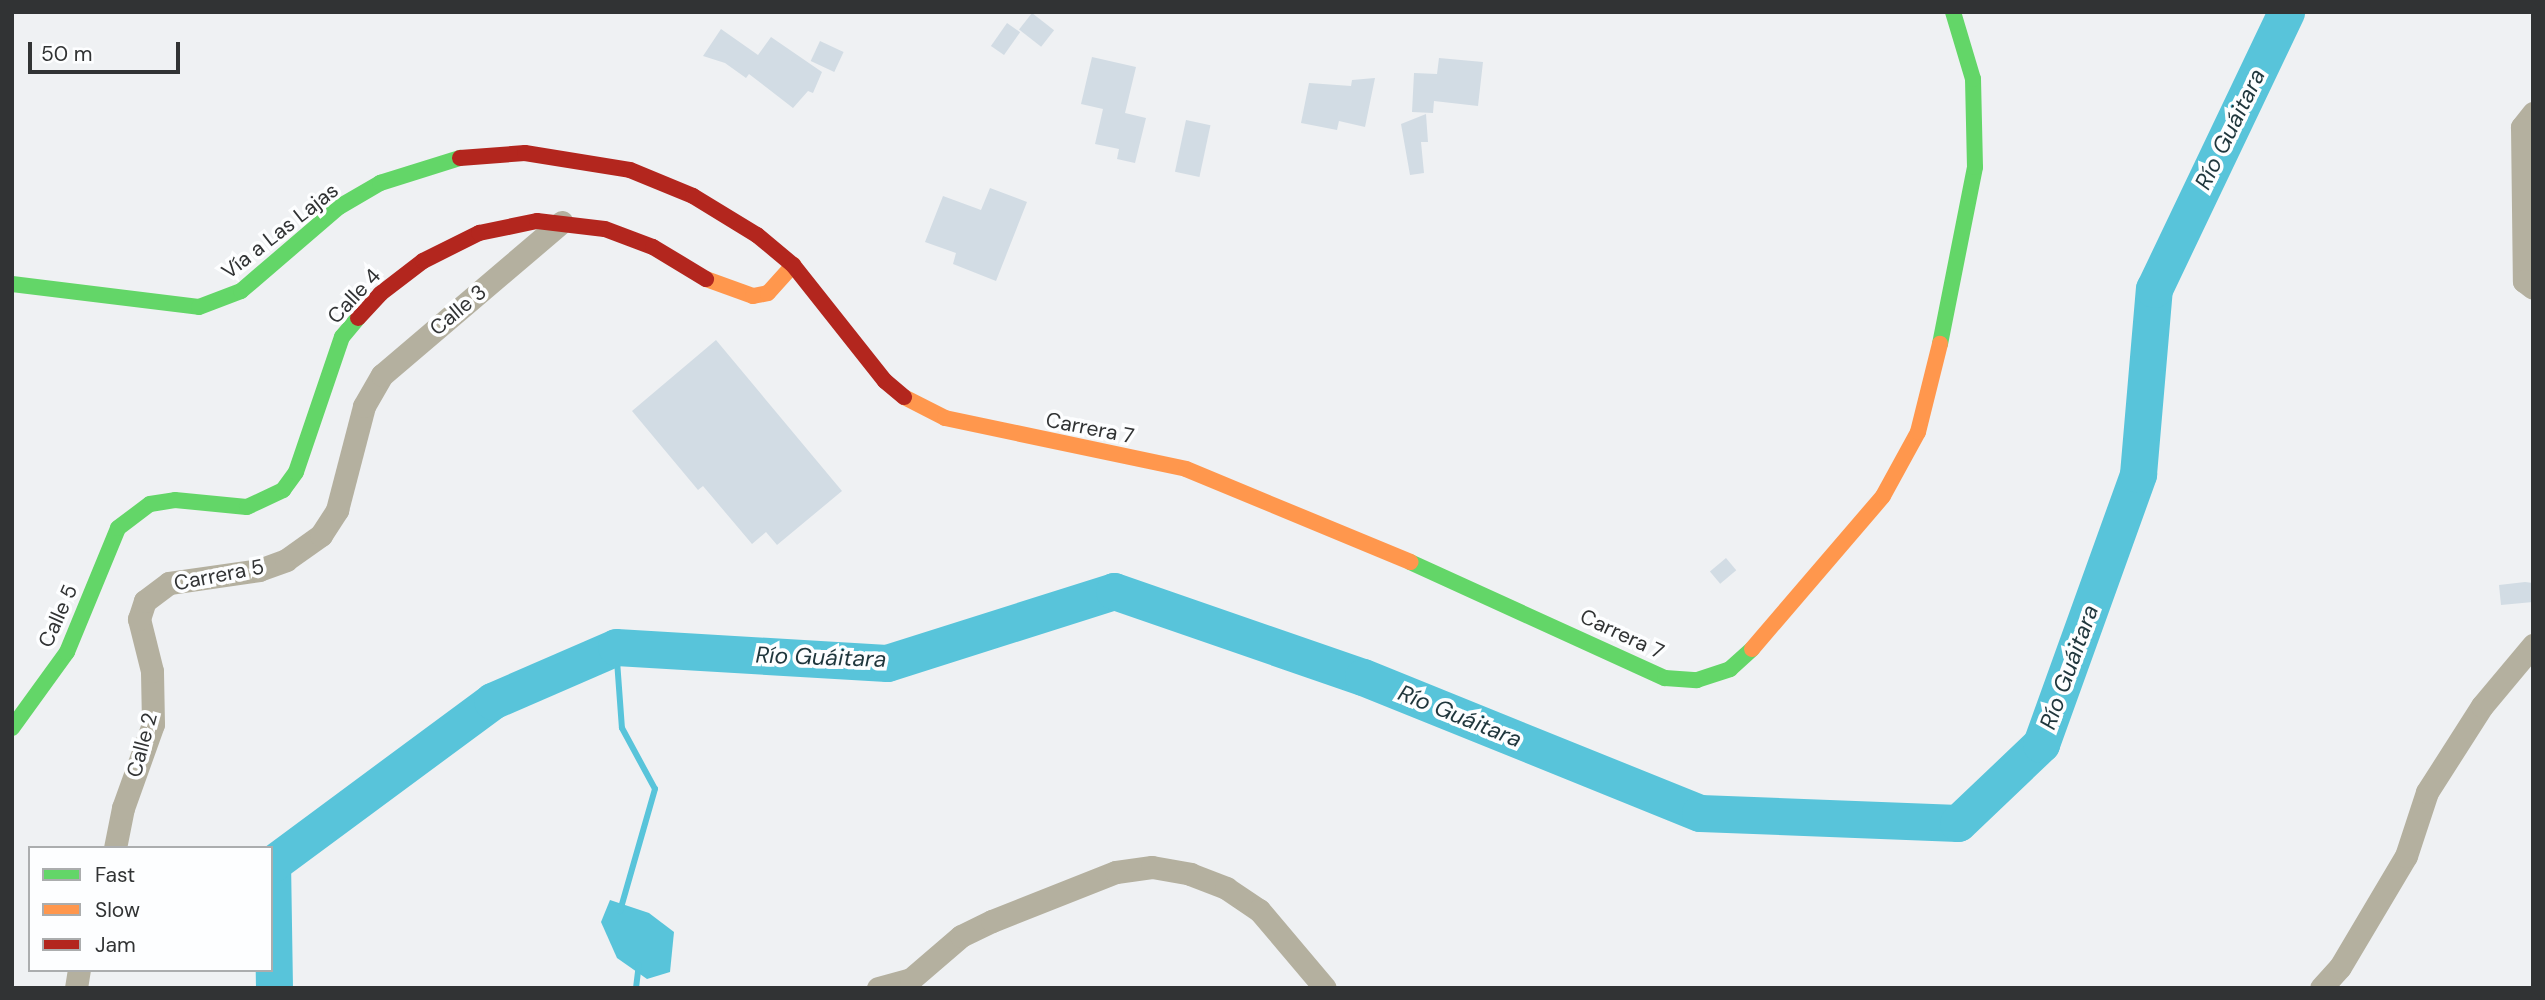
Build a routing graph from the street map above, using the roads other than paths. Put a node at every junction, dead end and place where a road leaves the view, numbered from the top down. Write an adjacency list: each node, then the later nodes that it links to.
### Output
1 (1953, 12): 4 (street, Carrera 7)
2 (2533, 113): 6 (street)
3 (562, 222): 4 (street); 7 (street, Calle 3); 8 (street, Calle 4)
4 (793, 264): 5 (street, Vía a Las Lajas)
5 (12, 284)
6 (2533, 288)
7 (364, 406): 9 (street, Carrera 5)
8 (131, 515): 11 (street, Calle 5)
9 (145, 601): 12 (street, Calle 2)
10 (2533, 645): 15 (street)
11 (12, 729)
12 (116, 846)
13 (878, 988): 14 (street)
14 (1325, 988)
15 (2321, 988)

